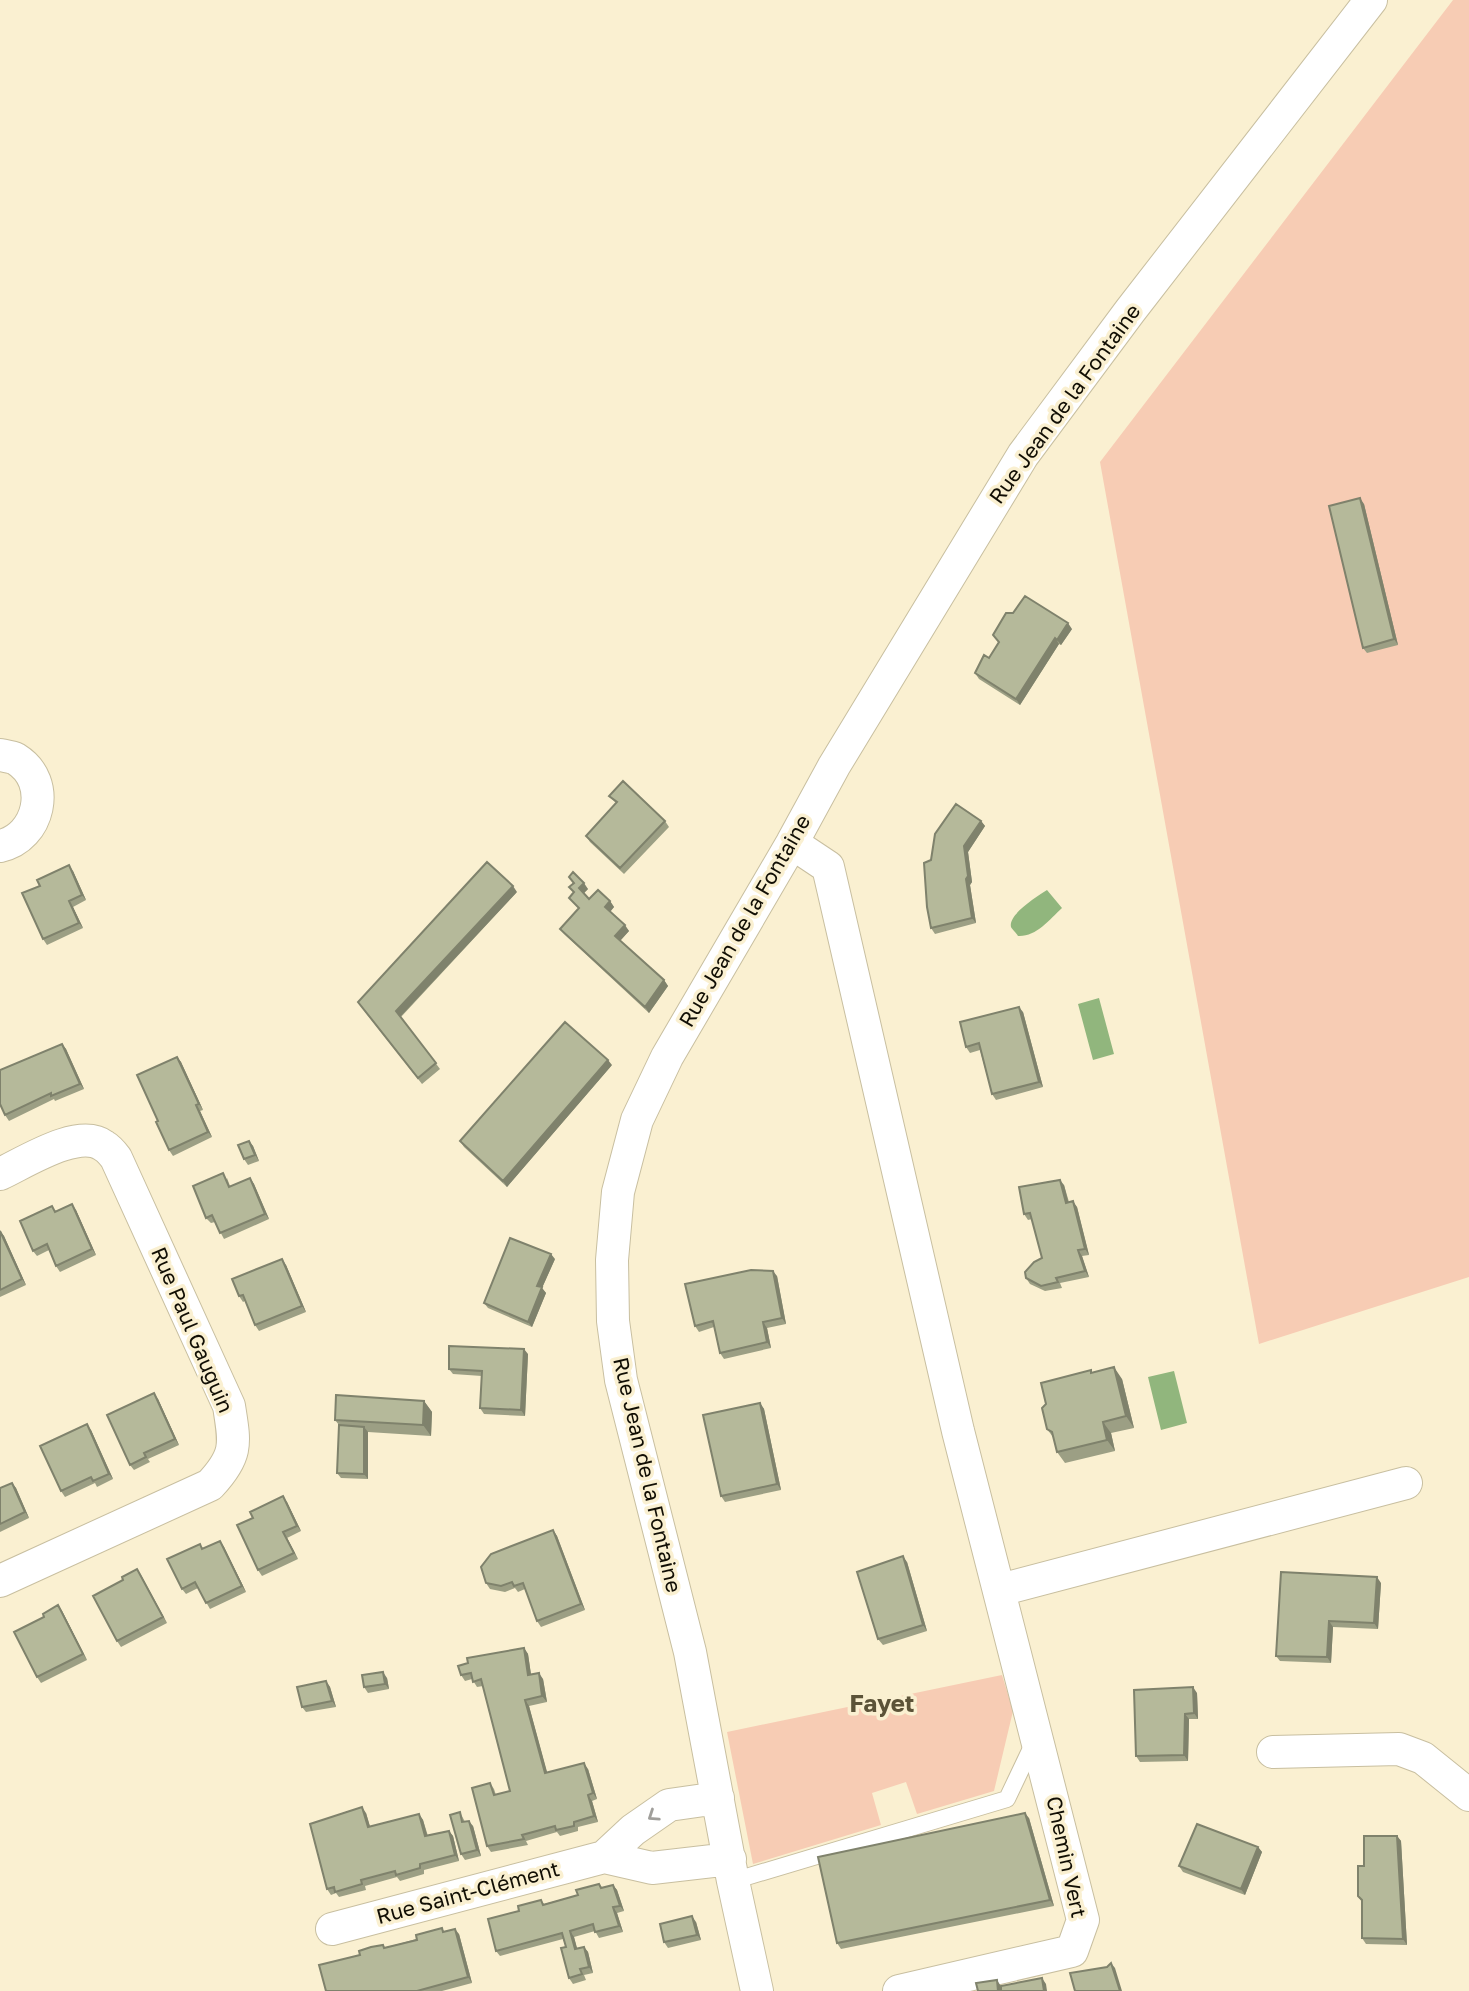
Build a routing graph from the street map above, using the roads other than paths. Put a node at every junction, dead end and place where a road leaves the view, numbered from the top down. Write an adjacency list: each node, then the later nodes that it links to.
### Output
1 (1371, 0): 3 (street, Rue Jean de la Fontaine)
2 (0, 755): 4 (street)
3 (792, 843): 8 (street, Chemin Vert); 12 (street, Rue Jean de la Fontaine)
4 (0, 846)
5 (0, 1174): 7 (street, Rue Paul Gauguin)
6 (1406, 1483): 8 (street)
7 (0, 1581)
8 (1000, 1590): 9 (street, Chemin Vert)
9 (1037, 1735): 14 (lane); 17 (street, Chemin Vert)
10 (1273, 1752): 11 (street)
11 (1469, 1795)
12 (718, 1798): 13 (street, Rue Saint-Clément, one-way to 13); 14 (street, Rue Jean de la Fontaine)
13 (604, 1857): 14 (street, Rue Saint-Clément); 15 (street, Rue Saint-Clément)
14 (731, 1870): 16 (street, Rue Jean de la Fontaine)
15 (332, 1929)
16 (757, 1991)
17 (899, 1991)

